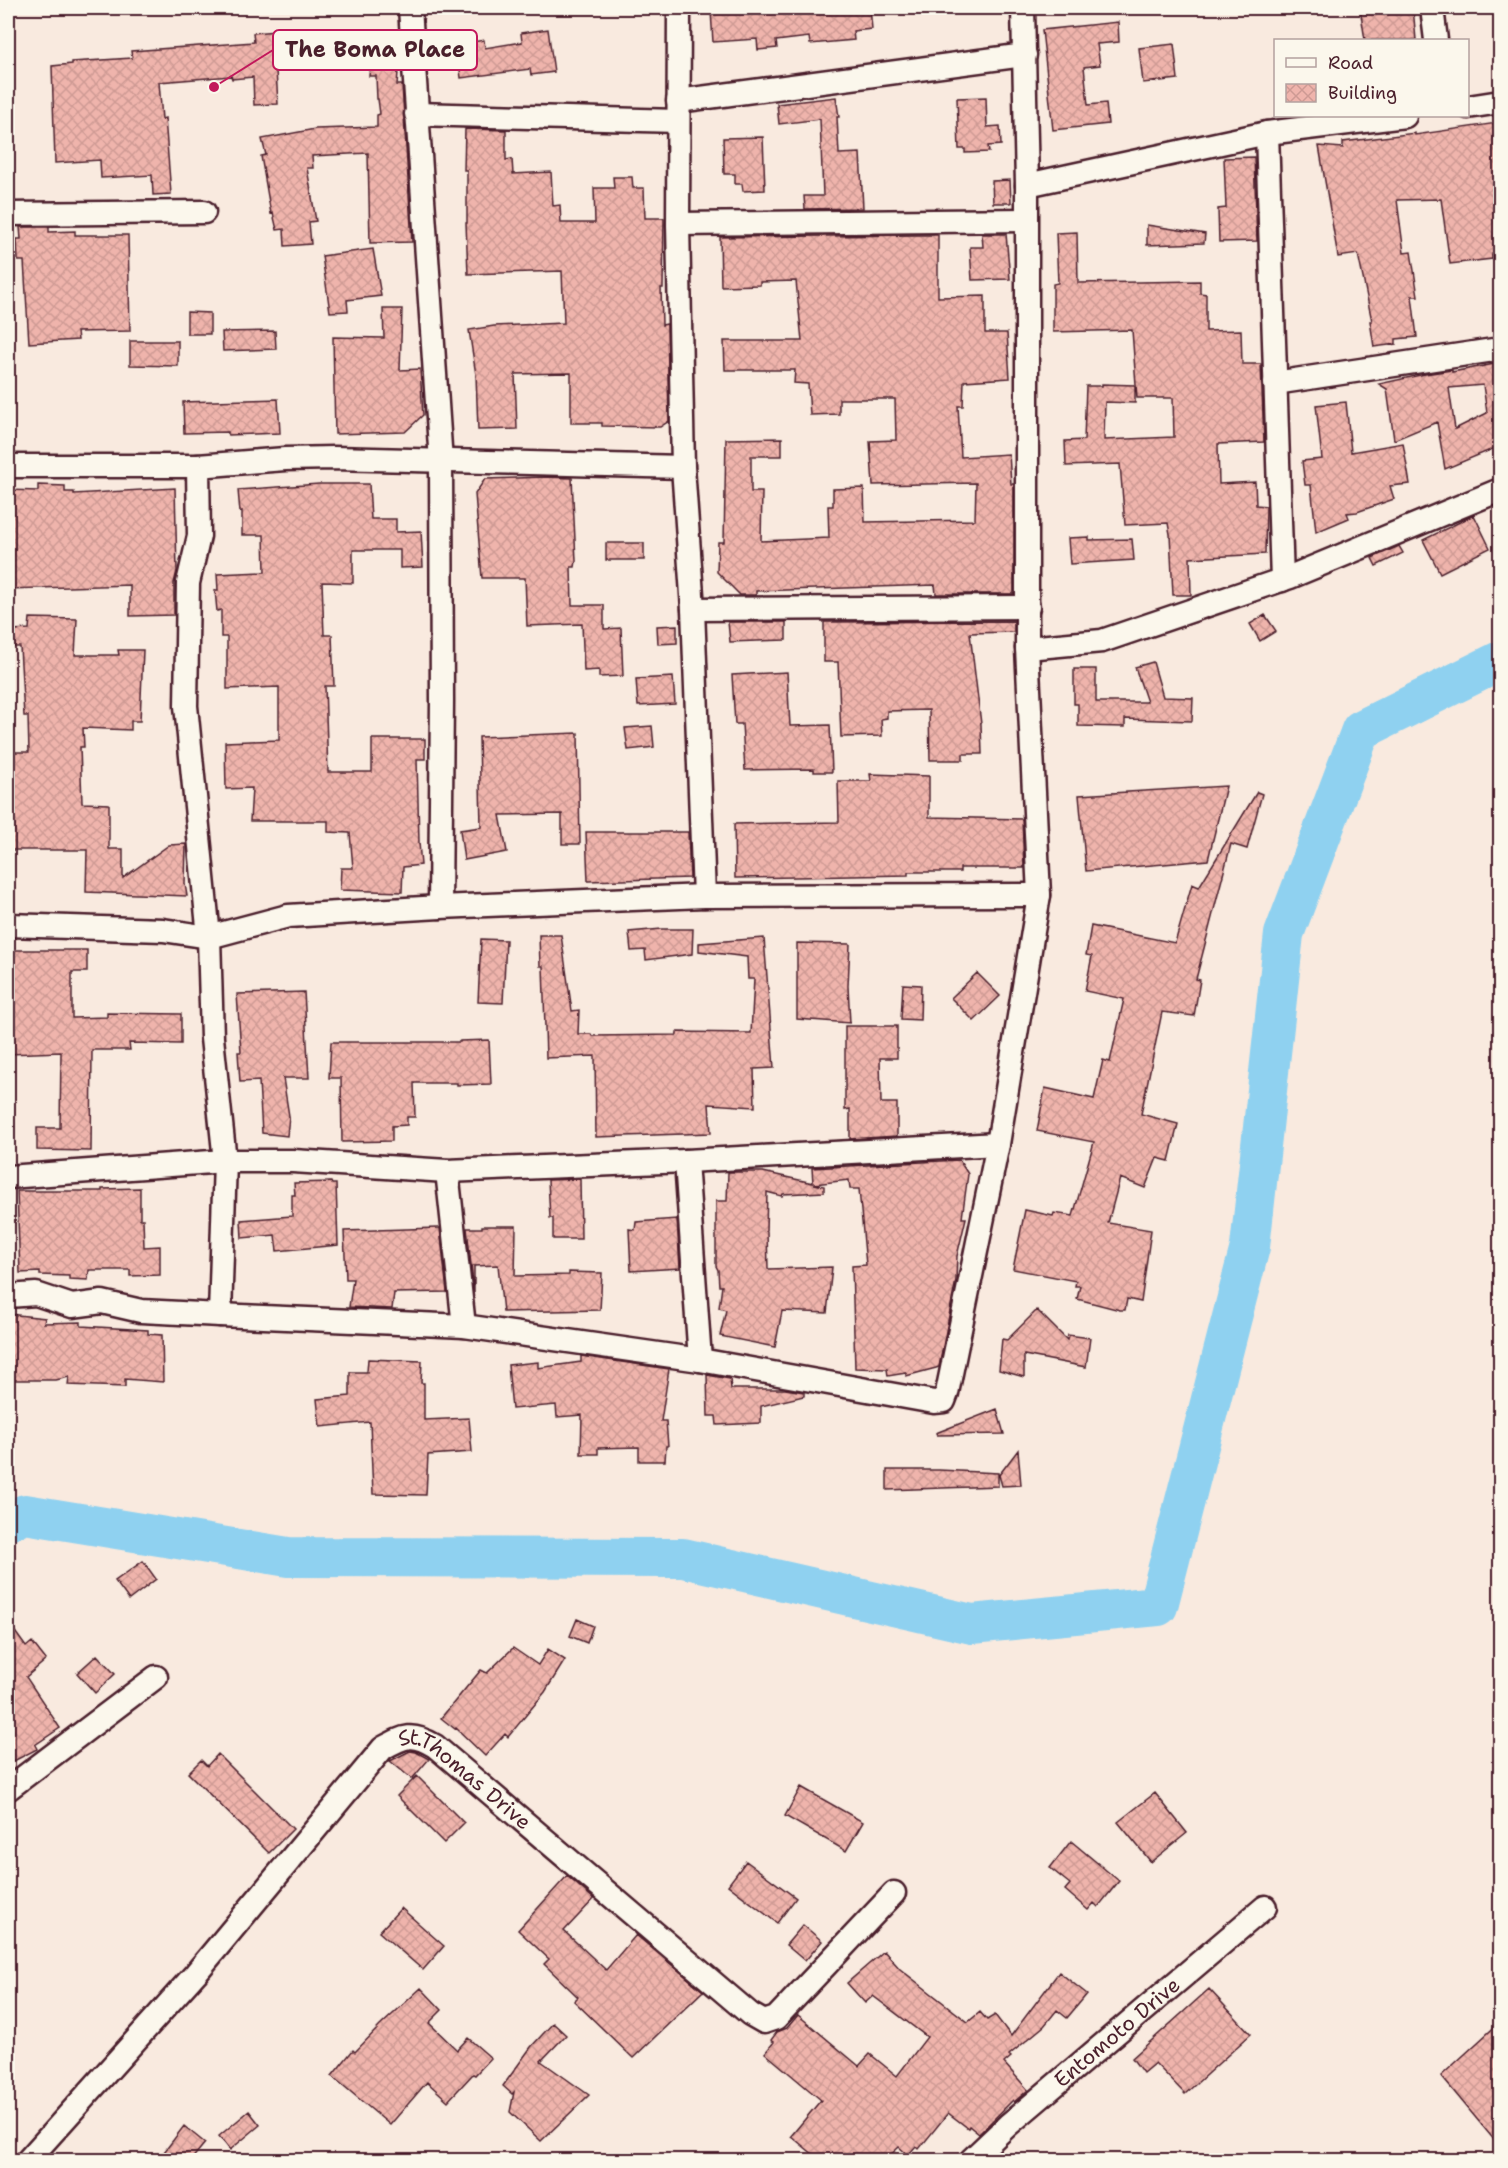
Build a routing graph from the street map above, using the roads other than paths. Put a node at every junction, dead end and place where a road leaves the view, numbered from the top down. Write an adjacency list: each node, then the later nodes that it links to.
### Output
1 (410, 8): 10 (street)
2 (679, 8): 9 (street)
3 (1023, 8): 6 (street)
4 (1432, 8): 5 (street)
5 (1436, 39)
6 (1025, 55): 9 (street); 13 (street)
7 (1500, 102): 8 (street)
8 (1469, 107)
9 (678, 111): 10 (street); 17 (street)
10 (416, 114): 20 (street)
11 (1397, 117): 12 (street)
12 (1267, 133): 13 (street); 19 (street)
13 (1027, 185): 16 (street)
14 (204, 212): 15 (street)
15 (8, 214)
16 (1026, 220): 17 (street); 26 (street)
17 (678, 224): 23 (street)
18 (1500, 349): 19 (street)
19 (1275, 383): 25 (street)
20 (441, 462): 22 (street); 23 (street); 31 (street)
21 (8, 466): 22 (street)
22 (198, 466): 33 (street)
23 (683, 467): 27 (street)
24 (1500, 490): 25 (street)
25 (1282, 580): 28 (street)
26 (1028, 607): 27 (street); 28 (street)
27 (693, 609): 30 (street)
28 (1027, 648): 29 (street)
29 (1039, 895): 30 (street); 34 (street)
30 (704, 896): 31 (street)
31 (440, 907): 33 (street)
32 (8, 925): 33 (street)
33 (209, 937): 35 (street)
34 (998, 1144): 36 (street); 42 (street)
35 (225, 1161): 37 (street); 38 (street); 40 (street)
36 (686, 1161): 37 (street); 42 (street)
37 (447, 1171): 41 (street)
38 (8, 1177)
39 (8, 1296): 40 (street)
40 (220, 1315): 41 (street)
41 (464, 1326): 42 (street)
42 (700, 1360)
43 (156, 1677): 44 (street)
44 (8, 1789)
45 (894, 1893): 47 (street, St.Thomas Drive)
46 (1265, 1907): 48 (street, Entomoto Drive)
47 (28, 2160)
48 (971, 2160)

